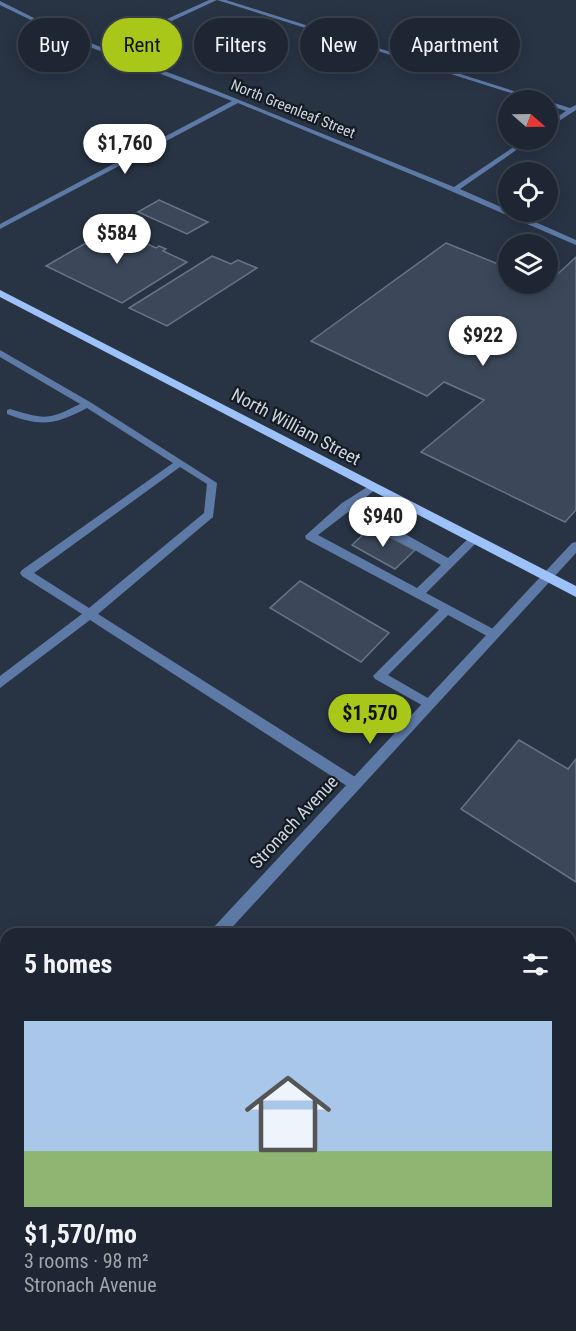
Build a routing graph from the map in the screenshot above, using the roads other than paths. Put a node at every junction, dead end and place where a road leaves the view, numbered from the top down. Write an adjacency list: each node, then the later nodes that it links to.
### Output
1 (214, 0): 4 (street)
2 (220, 0): 7 (street)
3 (0, 3): 5 (street, North Greenleaf Street)
4 (174, 18)
5 (102, 47)
6 (164, 72): 8 (street, North Greenleaf Street)
7 (507, 90)
8 (237, 101): 13 (street, North Greenleaf Street); 14 (street)
9 (558, 105): 10 (street)
10 (573, 109): 11 (street)
11 (558, 119)
12 (513, 150): 13 (street)
13 (457, 188): 15 (street, North Greenleaf Street)
14 (0, 227)
15 (576, 243)
16 (0, 293): 21 (main road, North William Street)
17 (0, 353): 18 (street)
18 (87, 404): 19 (street); 20 (street)
19 (10, 412)
20 (179, 463): 30 (street); 30 (street)
21 (372, 487): 22 (street); 23 (main road, North William Street)
22 (345, 507): 25 (street); 28 (street)
23 (474, 540): 25 (street); 26 (main road, North William Street)
24 (576, 546): 26 (street, Stronach Avenue)
25 (449, 564): 28 (street)
26 (546, 576): 27 (main road, North William Street); 31 (street, Stronach Avenue)
27 (576, 592)
28 (418, 594): 29 (street)
29 (446, 610): 31 (street); 33 (street)
30 (90, 614): 32 (street); 34 (street)
31 (493, 634): 33 (street, Stronach Avenue)
32 (0, 683)
33 (429, 704): 34 (street, Stronach Avenue)
34 (356, 784): 35 (street, Stronach Avenue)
35 (223, 928)

